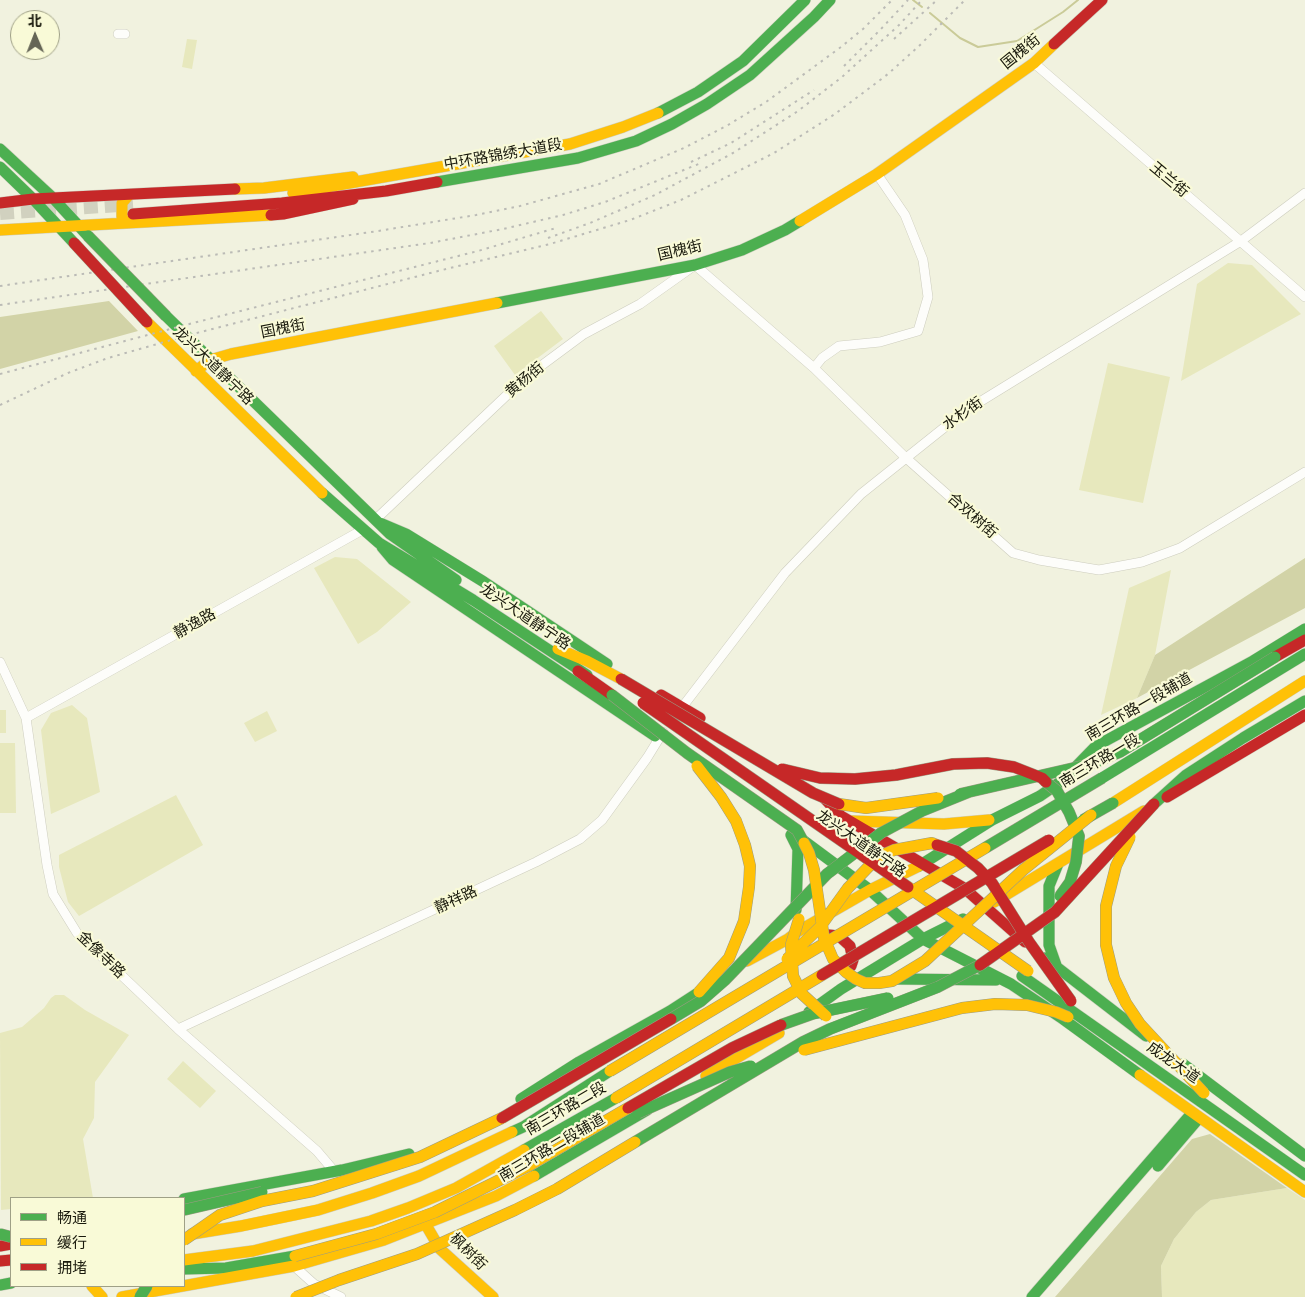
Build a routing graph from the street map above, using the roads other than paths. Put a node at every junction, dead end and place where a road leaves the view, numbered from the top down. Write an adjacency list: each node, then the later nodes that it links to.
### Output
1 (806, 0): 12 (main road, 中环路锦绣大道段)
2 (830, 0): 12 (main road, 中环路锦绣大道段)
3 (1102, 0): 4 (main road, 国槐街)
4 (1034, 63): 7 (main road, 国槐街); 16 (street, 玉兰街)
5 (0, 149): 9 (main road, 龙兴大道静宁路)
6 (0, 167): 10 (main road, 龙兴大道静宁路)
7 (877, 174): 17 (main road, 国槐街); 20 (street)
8 (1305, 193): 16 (street, 水杉街)
9 (53, 198): 10 (main road); 12 (main road); 13 (main road, 龙兴大道静宁路)
10 (34, 200): 11 (main road); 14 (main road, 龙兴大道静宁路)
11 (0, 203)
12 (130, 209): 13 (main road)
13 (78, 226): 14 (main road); 19 (main road, 龙兴大道静宁路, bridge)
14 (59, 227): 15 (main road); 21 (main road, 龙兴大道静宁路, bridge)
15 (0, 230)
16 (1241, 241): 18 (street, 玉兰街); 22 (street, 水杉街)
17 (695, 265): 19 (main road, 国槐街); 20 (street, 合欢树街); 24 (street, 黄杨街)
18 (1305, 297)
19 (210, 360): 21 (main road, 国槐街); 24 (main road, 龙兴大道静宁路)
20 (814, 368): 22 (street, 合欢树街)
21 (196, 371): 25 (main road, 龙兴大道静宁路)
22 (905, 457): 23 (street, 合欢树街); 34 (street, 水杉街)
23 (1305, 472)
24 (375, 520): 32 (main road, 龙兴大道静宁路); 34 (main road)
25 (364, 529): 26 (main road, 龙兴大道静宁路); 36 (street, 静逸路)
26 (379, 543): 32 (main road, 龙兴大道静宁路); 37 (main road)
27 (1305, 630): 46 (main road, 南三环路一段辅道)
28 (1305, 640): 41 (main road, bridge)
29 (1305, 654): 52 (main road, 南三环路一段, bridge)
30 (0, 662): 36 (street, 金像寺路)
31 (1305, 681): 44 (main road, bridge)
32 (617, 688): 38 (main road, bridge); 39 (main road, bridge); 59 (main road, 龙兴大道静宁路, bridge)
33 (1305, 701): 43 (main road)
34 (683, 707): 37 (street, 静祥路); 40 (main road)
35 (1305, 715): 49 (main road)
36 (26, 718): 68 (street, 金像寺路)
37 (658, 739): 42 (main road); 68 (street, 静祥路)
38 (687, 753): 44 (main road, bridge); 67 (main road, bridge)
39 (755, 758): 41 (main road, bridge); 54 (main road, bridge)
40 (791, 772): 42 (main road); 45 (main road)
41 (969, 792): 50 (main road, bridge)
42 (748, 803): 47 (main road)
43 (1154, 804): 54 (main road, bridge); 69 (main road, bridge)
44 (1091, 815): 88 (main road, 南三环路二段, bridge)
45 (841, 816): 46 (main road); 48 (main road)
46 (992, 820): 48 (main road, 南三环路一段辅道)
47 (789, 830): 51 (main road); 57 (main road)
48 (922, 864): 51 (main road, 南三环路一段辅道); 53 (main road)
49 (1058, 864): 53 (main road); 58 (main road)
50 (813, 888): 66 (main road, bridge); 67 (main road, bridge)
51 (870, 890): 55 (main road); 56 (main road)
52 (911, 893): 62 (main road, 南三环路二段, bridge)
53 (985, 908): 56 (main road, 南三环路二段辅道); 58 (main road)
54 (1030, 930): 63 (main road, bridge)
55 (788, 939): 57 (main road); 64 (main road)
56 (923, 939): 60 (main road, 南三环路二段辅道); 61 (main road)
57 (756, 955): 73 (main road)
58 (1059, 970): 74 (main road)
59 (1025, 973): 65 (main road, 成龙大道, bridge); 69 (main road, 成龙大道)
60 (856, 980): 61 (main road); 64 (main road, 南三环路二段辅道)
61 (1011, 984): 70 (main road)
62 (753, 987): 65 (main road, bridge); 83 (main road, 南三环路二段, bridge)
63 (938, 987): 71 (main road, bridge); 96 (main road, bridge)
64 (841, 989): 85 (main road, 南三环路二段辅道)
65 (1071, 1000): 69 (main road, 成龙大道, bridge)
66 (909, 1022): 69 (main road, bridge); 71 (main road, bridge)
67 (661, 1024): 76 (main road, bridge)
68 (178, 1029): 77 (street, 金像寺路)
69 (1202, 1097): 72 (main road, 成龙大道)
70 (1195, 1116): 80 (main road); 100 (main road); 101 (main road)
71 (571, 1143): 89 (main road, bridge)
72 (1279, 1151): 75 (main road, 成龙大道); 78 (main road, 成龙大道)
73 (410, 1154): 77 (main road); 79 (main road)
74 (1305, 1156)
75 (1305, 1163)
76 (386, 1167): 84 (main road, bridge); 87 (main road, bridge)
77 (334, 1171): 81 (main road)
78 (1305, 1175)
79 (276, 1192): 82 (main road); 83 (main road)
80 (1305, 1192)
81 (185, 1200)
82 (185, 1200)
83 (336, 1204): 86 (main road, 南三环路二段)
84 (185, 1210)
85 (422, 1226): 89 (main road, 南三环路二段辅道); 98 (main road, 枫树街); 99 (main road, 枫树街)
86 (185, 1235)
87 (185, 1239)
88 (185, 1260)
89 (295, 1261): 90 (main road); 91 (main road, 南三环路二段辅道); 97 (street)
90 (185, 1268)
91 (185, 1286)
92 (93, 1287): 94 (main road)
93 (180, 1287): 95 (main road, 南三环路二段辅道)
94 (102, 1297)
95 (122, 1297)
96 (296, 1297)
97 (341, 1297)
98 (484, 1297)
99 (492, 1297)
100 (1032, 1297)
101 (1042, 1297)

